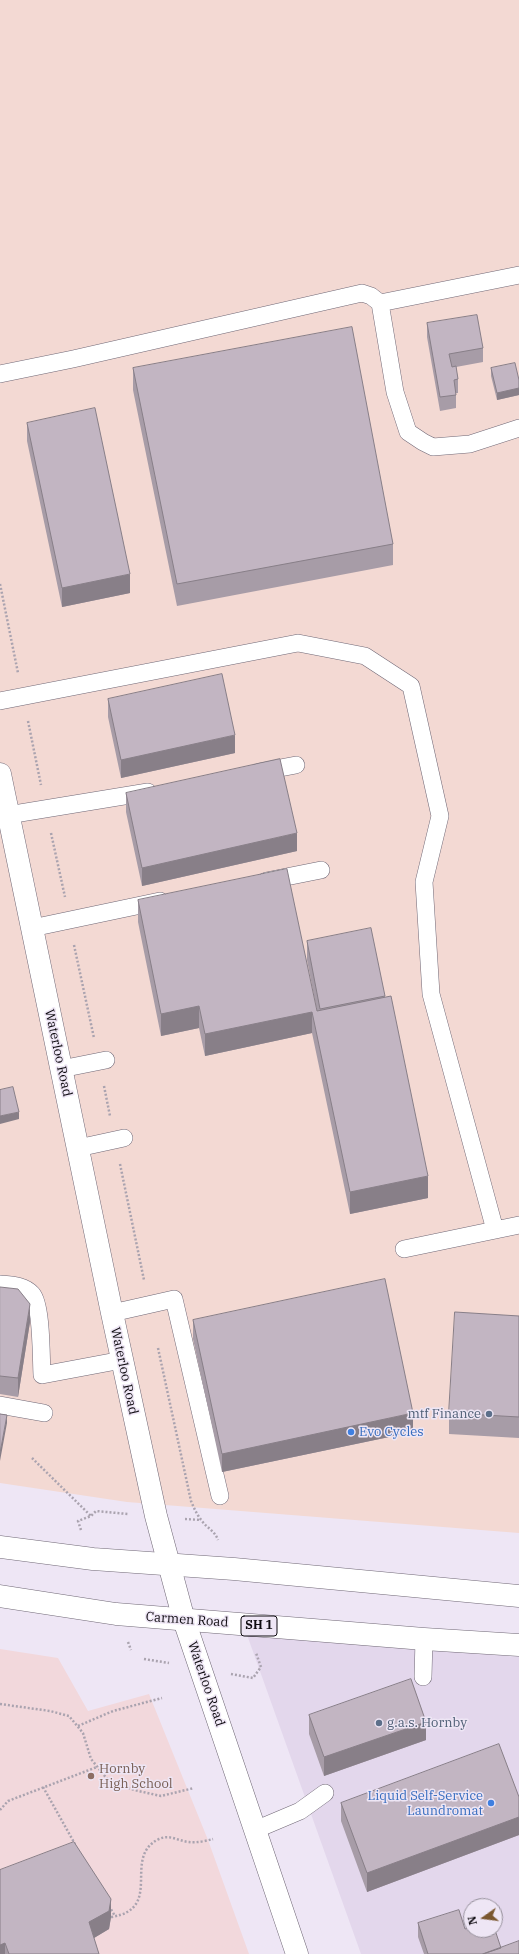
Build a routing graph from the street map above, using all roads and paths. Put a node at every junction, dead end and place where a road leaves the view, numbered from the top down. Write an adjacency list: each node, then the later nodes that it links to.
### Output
1 (519, 275): 2 (lane)
2 (380, 303): 3 (lane); 4 (lane)
3 (0, 374)
4 (519, 428)
5 (0, 701): 20 (lane)
6 (296, 765): 8 (lane)
7 (0, 774): 10 (main road, Waterloo Road)
8 (242, 775)
9 (165, 790): 10 (lane)
10 (8, 815): 14 (main road, Waterloo Road)
11 (321, 870): 12 (lane)
12 (251, 884)
13 (173, 899): 14 (lane)
14 (32, 928): 16 (main road, Waterloo Road)
15 (106, 1060): 16 (lane)
16 (61, 1070): 18 (main road, Waterloo Road)
17 (124, 1138): 18 (lane)
18 (78, 1148): 23 (main road, Waterloo Road)
19 (519, 1225): 20 (lane)
20 (495, 1230): 21 (lane)
21 (404, 1249)
22 (0, 1284): 24 (lane)
23 (112, 1313): 24 (main road, Waterloo Road); 28 (lane)
24 (122, 1360): 33 (main road, Waterloo Road)
25 (0, 1405): 26 (lane)
26 (44, 1413)
27 (32, 1458): 30 (path)
28 (220, 1496)
29 (96, 1511): 30 (path)
30 (91, 1516): 31 (path)
31 (78, 1521)
32 (0, 1547): 33 (main road)
33 (168, 1564): 35 (main road); 36 (main road, Waterloo Road)
34 (0, 1596): 36 (main road, Carmen Road / SH 1)
35 (519, 1596)
36 (184, 1620): 37 (main road, Carmen Road / SH 1); 50 (main road, Waterloo Road)
37 (424, 1639): 38 (main road, Carmen Road / SH 1); 40 (lane)
38 (519, 1645)
39 (261, 1667): 41 (path)
40 (423, 1676)
41 (253, 1678)
42 (162, 1698): 44 (path)
43 (0, 1704): 44 (path)
44 (78, 1726): 45 (path)
45 (97, 1767): 46 (path); 47 (path)
46 (43, 1787): 49 (path); 52 (path)
47 (194, 1788)
48 (325, 1793): 50 (lane)
49 (0, 1810)
50 (255, 1830): 56 (main road, Waterloo Road)
51 (213, 1839): 54 (path)
52 (77, 1848)
53 (108, 1903): 54 (path)
54 (115, 1916): 55 (path)
55 (111, 1917)
56 (298, 1954)

